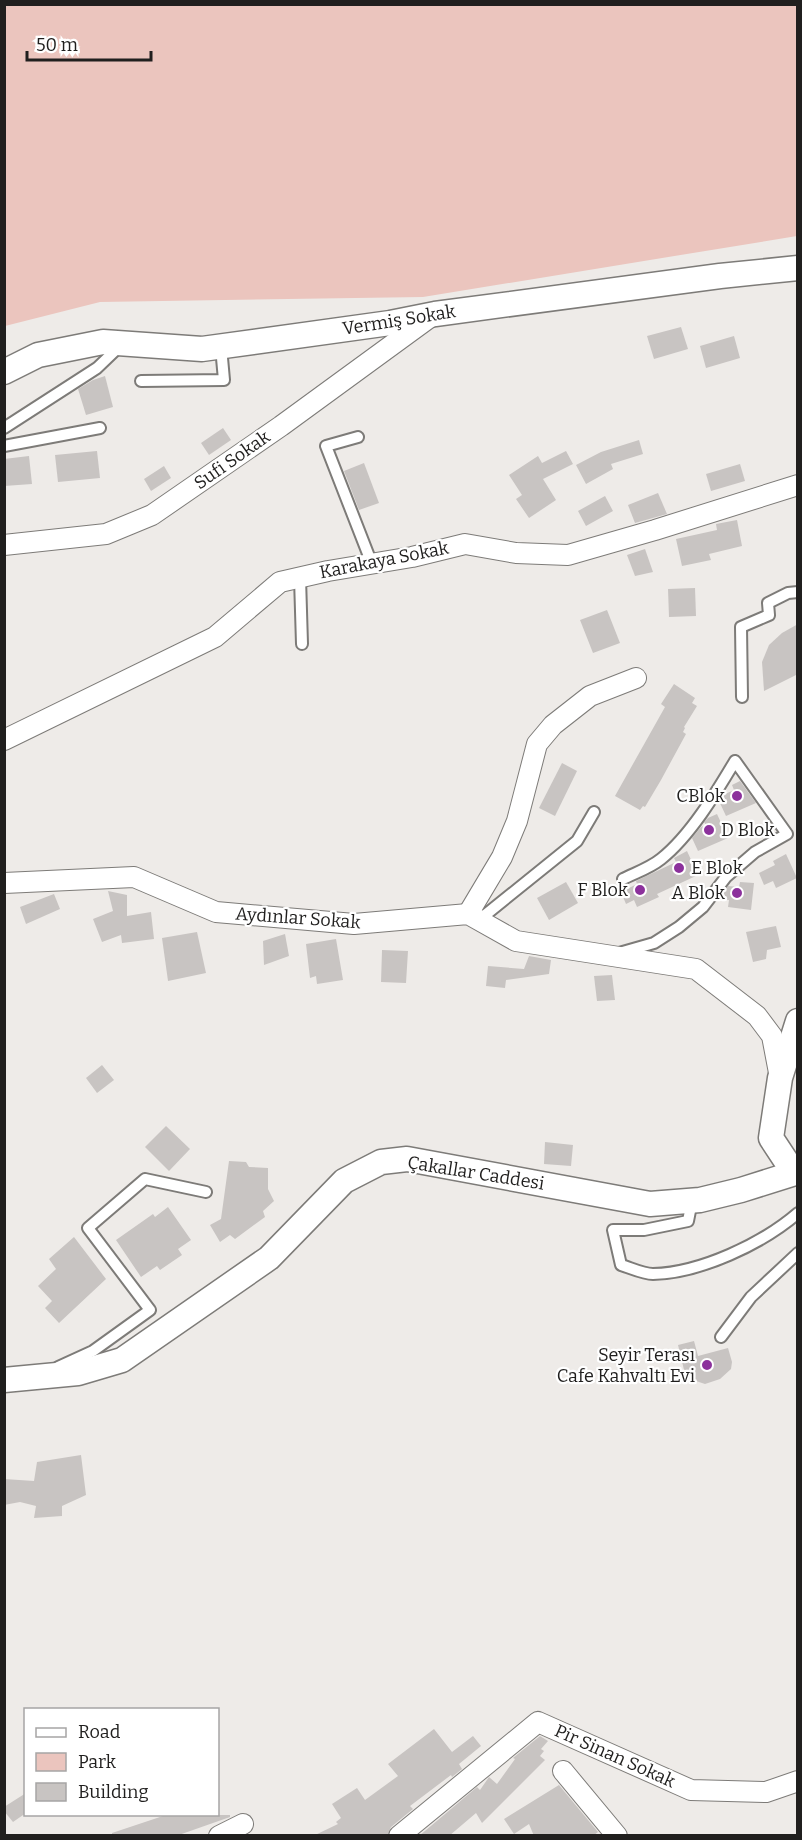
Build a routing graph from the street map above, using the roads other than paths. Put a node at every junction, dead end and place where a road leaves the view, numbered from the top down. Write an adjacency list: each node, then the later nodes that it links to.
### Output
1 (798, 268): 2 (street, Vermiş Sokak)
2 (435, 314): 4 (street, Vermiş Sokak); 12 (street, Sufi Sokak)
3 (122, 344): 4 (street, Vermiş Sokak); 5 (street, Vermiş Sokak); 7 (lane)
4 (221, 347): 6 (lane)
5 (4, 372)
6 (141, 381)
7 (4, 428)
8 (100, 428): 10 (lane)
9 (358, 437): 13 (lane)
10 (4, 446)
11 (798, 485): 13 (street, Karakaya Sokak)
12 (4, 544)
13 (372, 564): 14 (street, Karakaya Sokak)
14 (300, 578): 16 (lane); 19 (street, Karakaya Sokak)
15 (798, 592): 18 (lane)
16 (302, 644)
17 (636, 678): 23 (street)
18 (742, 697)
19 (4, 740)
20 (594, 812): 23 (lane)
21 (623, 879): 24 (lane)
22 (4, 883): 23 (street, Aydınlar Sokak)
23 (473, 917): 24 (street)
24 (610, 956): 26 (street)
25 (798, 1021): 26 (street)
26 (780, 1078): 27 (street)
27 (796, 1173): 29 (street, Çakallar Caddesi)
28 (206, 1192): 33 (lane)
29 (692, 1201): 30 (lane); 33 (street, Çakallar Caddesi)
30 (798, 1213)
31 (798, 1253): 32 (lane)
32 (721, 1337)
33 (33, 1377): 34 (street, Çakallar Caddesi)
34 (4, 1380)
35 (563, 1772): 38 (street)
36 (798, 1781): 40 (street, Pir Sinan Sokak)
37 (243, 1824): 39 (street)
38 (614, 1834)
39 (219, 1836)
40 (399, 1836)

